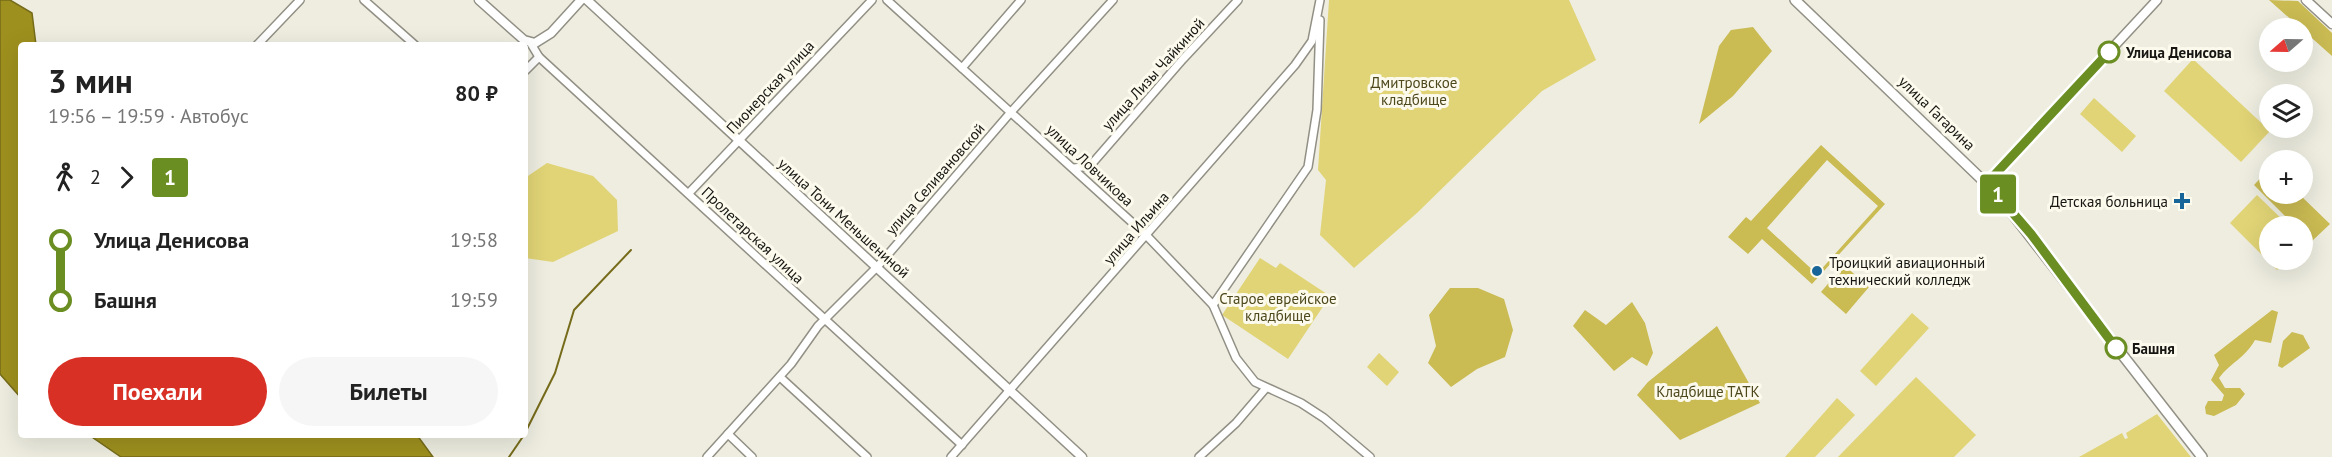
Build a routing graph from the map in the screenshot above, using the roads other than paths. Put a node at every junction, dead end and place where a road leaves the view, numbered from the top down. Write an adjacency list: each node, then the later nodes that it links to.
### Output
1 (300, 0): 16 (street)
2 (364, 0): 17 (street)
3 (479, 0): 18 (street, Пролетарская улица)
4 (581, 0): 18 (street)
5 (587, 0): 23 (street, улица Тони Меньшениной)
6 (872, 0): 23 (street, Пионерская улица)
7 (887, 0): 21 (street, улица Ловчикова)
8 (1021, 0): 21 (street)
9 (1113, 0): 22 (street, улица Селивановской)
10 (1238, 0): 24 (street, улица Лизы Чайкиной)
11 (1795, 0): 27 (main road, улица Гагарина)
12 (2157, 0): 27 (street)
13 (2306, 0): 15 (street)
14 (1320, 3): 29 (street, улица Ильина); 31 (street, улица Ильина)
15 (2332, 24)
16 (261, 42)
17 (412, 42)
18 (533, 42): 19 (street, Пролетарская улица)
19 (539, 57): 20 (street); 28 (street, Пролетарская улица)
20 (528, 68)
21 (962, 68): 22 (street, улица Ловчикова)
22 (1011, 112): 25 (street, улица Ловчикова); 30 (street, улица Селивановской)
23 (739, 140): 28 (street, Пионерская улица); 30 (street, улица Тони Меньшениной)
24 (1090, 166): 25 (street); 26 (street)
25 (1074, 168): 26 (street, улица Ловчикова)
26 (1088, 180): 29 (street, улица Ловчикова)
27 (1987, 183): 45 (main road, улица Гагарина)
28 (689, 193): 32 (street, Пролетарская улица)
29 (1147, 236): 31 (street, улица Ловчикова); 35 (street, улица Ильина)
30 (878, 266): 32 (street, улица Селивановской); 35 (street, улица Тони Меньшениной)
31 (1214, 305): 34 (street, улица Ловчикова)
32 (826, 319): 33 (street, улица Селивановской); 37 (street, Пролетарская улица)
33 (780, 377): 36 (street, улица Селивановской); 40 (street)
34 (1266, 388): 43 (street); 44 (street, улица Ловчикова)
35 (1011, 390): 37 (street, улица Ильина); 42 (street, улица Тони Меньшениной)
36 (728, 434): 38 (street, улица Селивановской); 39 (street)
37 (962, 445): 41 (street, улица Ильина)
38 (707, 457)
39 (752, 457)
40 (867, 457)
41 (951, 457)
42 (1082, 457)
43 (1199, 457)
44 (1370, 457)
45 (2202, 457)

